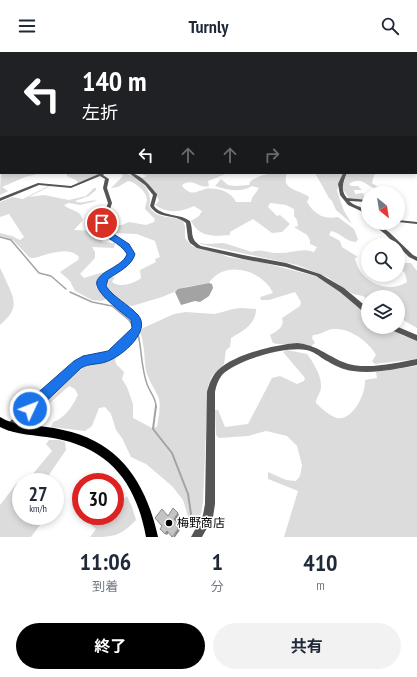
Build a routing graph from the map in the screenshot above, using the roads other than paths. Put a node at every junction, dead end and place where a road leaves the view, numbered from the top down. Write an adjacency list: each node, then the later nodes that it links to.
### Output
1 (102, 174): 5 (street); 18 (street)
2 (133, 174): 13 (street)
3 (345, 174): 4 (street)
4 (345, 199): 6 (street); 7 (street)
5 (0, 200)
6 (361, 200)
7 (361, 209)
8 (405, 222): 9 (street)
9 (417, 223)
10 (383, 230): 11 (street)
11 (417, 259): 12 (street)
12 (417, 266)
13 (361, 306)
14 (405, 333): 15 (street)
15 (417, 338)
16 (417, 362): 20 (street)
17 (0, 422): 18 (main road)
18 (10, 427): 19 (main road)
19 (152, 537)
20 (196, 537)

